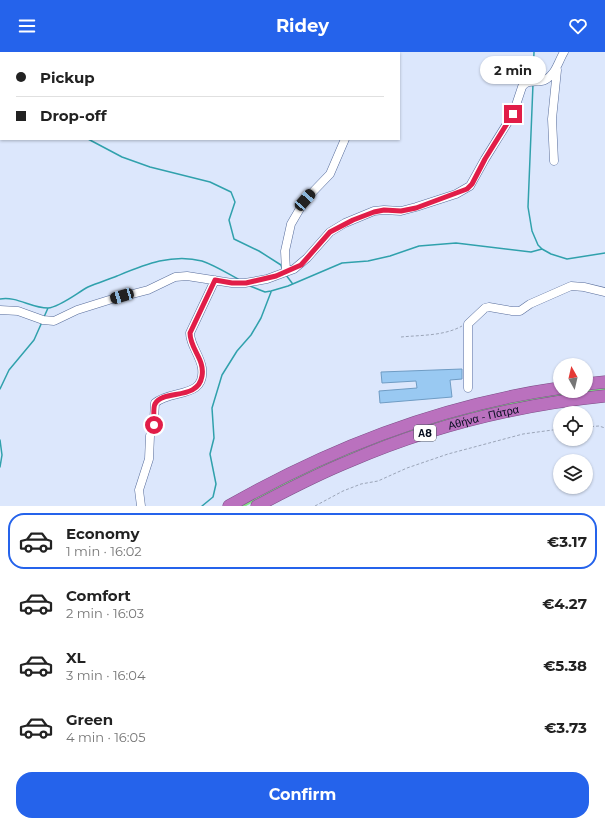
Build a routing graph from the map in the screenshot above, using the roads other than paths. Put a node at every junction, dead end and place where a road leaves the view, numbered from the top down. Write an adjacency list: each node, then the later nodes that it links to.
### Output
1 (564, 52): 2 (street)
2 (557, 67): 4 (street); 5 (street)
3 (345, 140): 5 (street)
4 (554, 162)
5 (286, 271): 6 (street)
6 (215, 280): 8 (street); 14 (street)
7 (605, 292): 11 (street)
8 (0, 310)
9 (605, 382): 10 (highway)
10 (593, 383)
11 (468, 388)
12 (553, 389): 15 (highway, Αθήνα - Πάτρα / Α8)
13 (605, 396): 16 (highway, Αθήνα - Πάτρα / Α8)
14 (142, 506)
15 (229, 506)
16 (257, 506)

